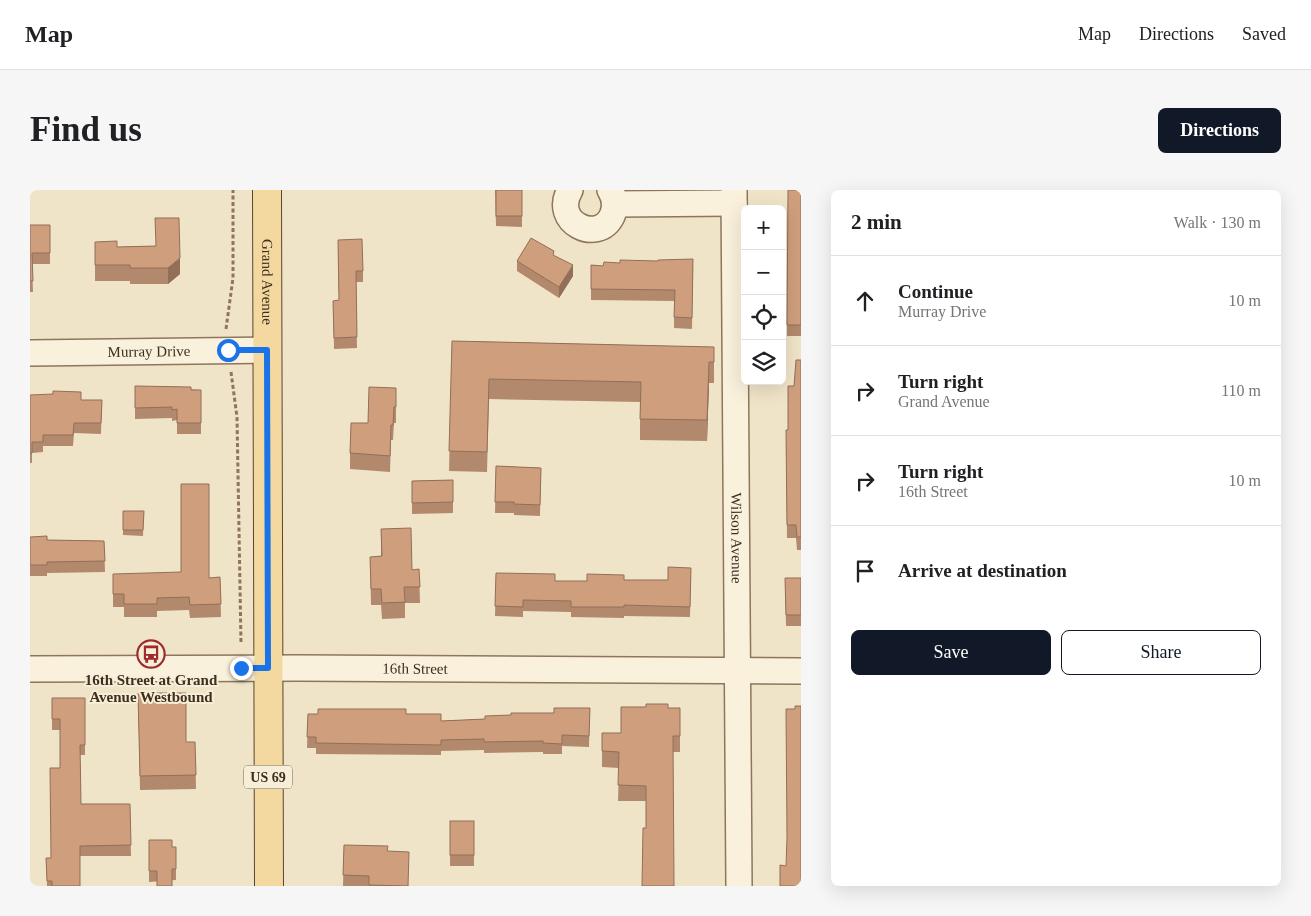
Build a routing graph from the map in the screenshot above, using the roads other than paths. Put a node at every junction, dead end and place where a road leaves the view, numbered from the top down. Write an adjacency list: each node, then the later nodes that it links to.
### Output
1 (267, 190): 5 (main road, Grand Avenue / US 69)
2 (570, 190): 4 (street)
3 (734, 196): 4 (street); 9 (street, Wilson Avenue)
4 (613, 197)
5 (267, 350): 6 (street, Murray Drive); 7 (main road, Grand Avenue / US 69)
6 (30, 353)
7 (268, 668): 8 (street, 16th Street); 9 (street, 16th Street); 11 (main road, Grand Avenue / US 69)
8 (30, 669)
9 (737, 671): 10 (street, 16th Street); 12 (street, Wilson Avenue)
10 (801, 671)
11 (269, 886)
12 (739, 886)

